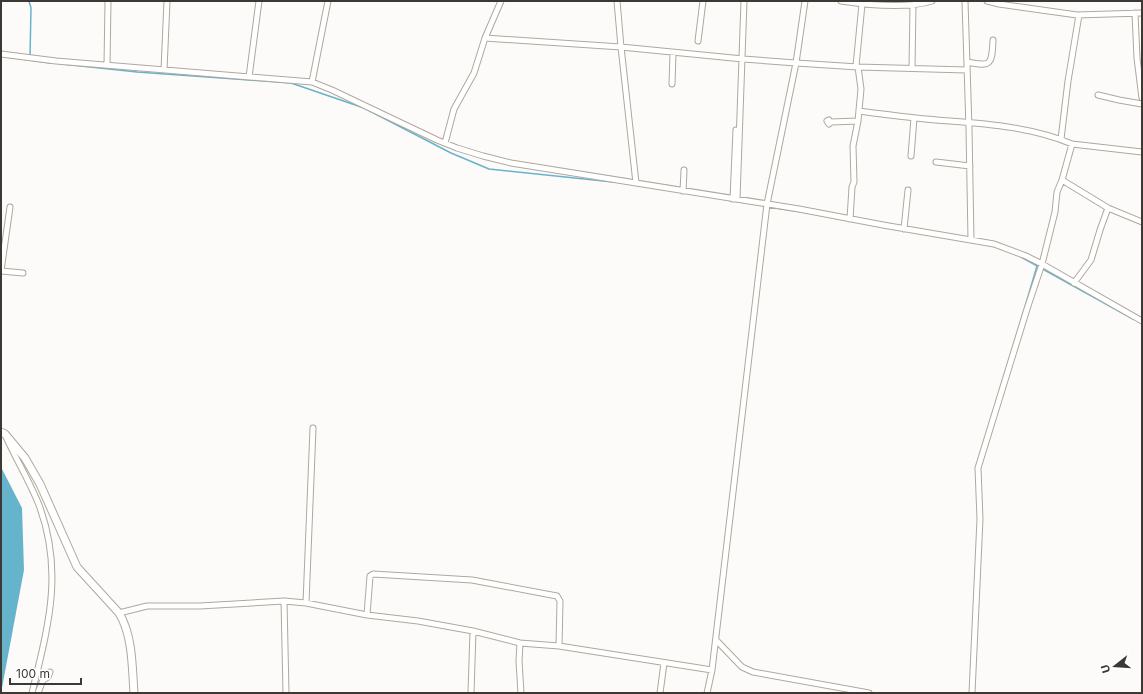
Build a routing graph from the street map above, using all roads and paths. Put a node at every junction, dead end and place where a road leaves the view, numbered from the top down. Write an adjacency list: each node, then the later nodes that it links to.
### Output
1 (108, 1): 28 (street)
2 (167, 1): 31 (street)
3 (259, 1): 33 (street)
4 (328, 1): 34 (street)
5 (501, 1): 19 (street)
6 (617, 1): 22 (street)
7 (703, 1): 21 (street)
8 (742, 1): 25 (street)
9 (805, 1): 27 (street)
10 (841, 1): 14 (street)
11 (932, 1): 15 (street)
12 (965, 1): 26 (street)
13 (987, 1): 18 (street)
14 (862, 4): 15 (street); 29 (street)
15 (913, 6): 30 (street)
16 (1135, 13): 17 (street); 18 (street); 37 (street)
17 (1142, 13)
18 (1079, 15): 44 (street)
19 (486, 38): 22 (street); 45 (street)
20 (994, 40): 26 (street)
21 (698, 41)
22 (621, 47): 23 (street); 53 (street)
23 (673, 53): 25 (street); 35 (street)
24 (1, 54): 28 (street)
25 (741, 59): 27 (street); 56 (street)
26 (967, 62): 32 (street)
27 (796, 63): 29 (street); 59 (street)
28 (107, 65): 31 (street)
29 (857, 67): 30 (street); 39 (street)
30 (912, 68): 32 (street)
31 (164, 70): 33 (street)
32 (967, 70): 43 (street)
33 (249, 77): 34 (street)
34 (312, 82): 45 (street)
35 (672, 84)
36 (1098, 95): 38 (street)
37 (1142, 98)
38 (1142, 104)
39 (859, 111): 40 (street); 42 (street)
40 (914, 118): 43 (street); 48 (street)
41 (829, 120): 42 (street)
42 (858, 121): 60 (street)
43 (969, 122): 44 (street); 50 (street)
44 (1061, 139): 46 (street)
45 (445, 143): 53 (street)
46 (1072, 144): 47 (street); 52 (street)
47 (1142, 152)
48 (911, 156)
49 (936, 162): 50 (street)
50 (970, 166): 63 (street)
51 (684, 170): 55 (street)
52 (1062, 180): 58 (street); 64 (street)
53 (636, 183): 55 (street)
54 (908, 190): 62 (street)
55 (683, 191): 56 (street)
56 (735, 199): 59 (street)
57 (10, 207): 65 (street)
58 (1108, 208): 61 (street); 67 (street)
59 (767, 209): 60 (street); 76 (street)
60 (850, 219): 62 (street)
61 (1142, 222)
62 (904, 229): 63 (street)
63 (971, 240): 64 (street)
64 (1041, 266): 67 (street); 91 (street)
65 (1, 271): 66 (street)
66 (24, 273)
67 (1074, 283): 68 (street)
68 (1142, 321)
69 (313, 428): 72 (street)
70 (3, 433): 73 (street); 82 (street)
71 (284, 602): 72 (street); 73 (street); 85 (street)
72 (306, 603): 74 (street)
73 (119, 613): 84 (street)
74 (367, 615): 75 (street); 78 (street)
75 (473, 631): 77 (street); 86 (street)
76 (716, 640): 80 (street); 90 (street)
77 (520, 643): 78 (street); 87 (street)
78 (559, 646): 79 (street)
79 (664, 663): 80 (street); 88 (street)
80 (712, 670): 89 (street)
81 (50, 672): 83 (street)
82 (32, 693)
83 (38, 693)
84 (134, 693)
85 (286, 693)
86 (471, 693)
87 (521, 693)
88 (660, 693)
89 (708, 693)
90 (869, 693)
91 (972, 693)

